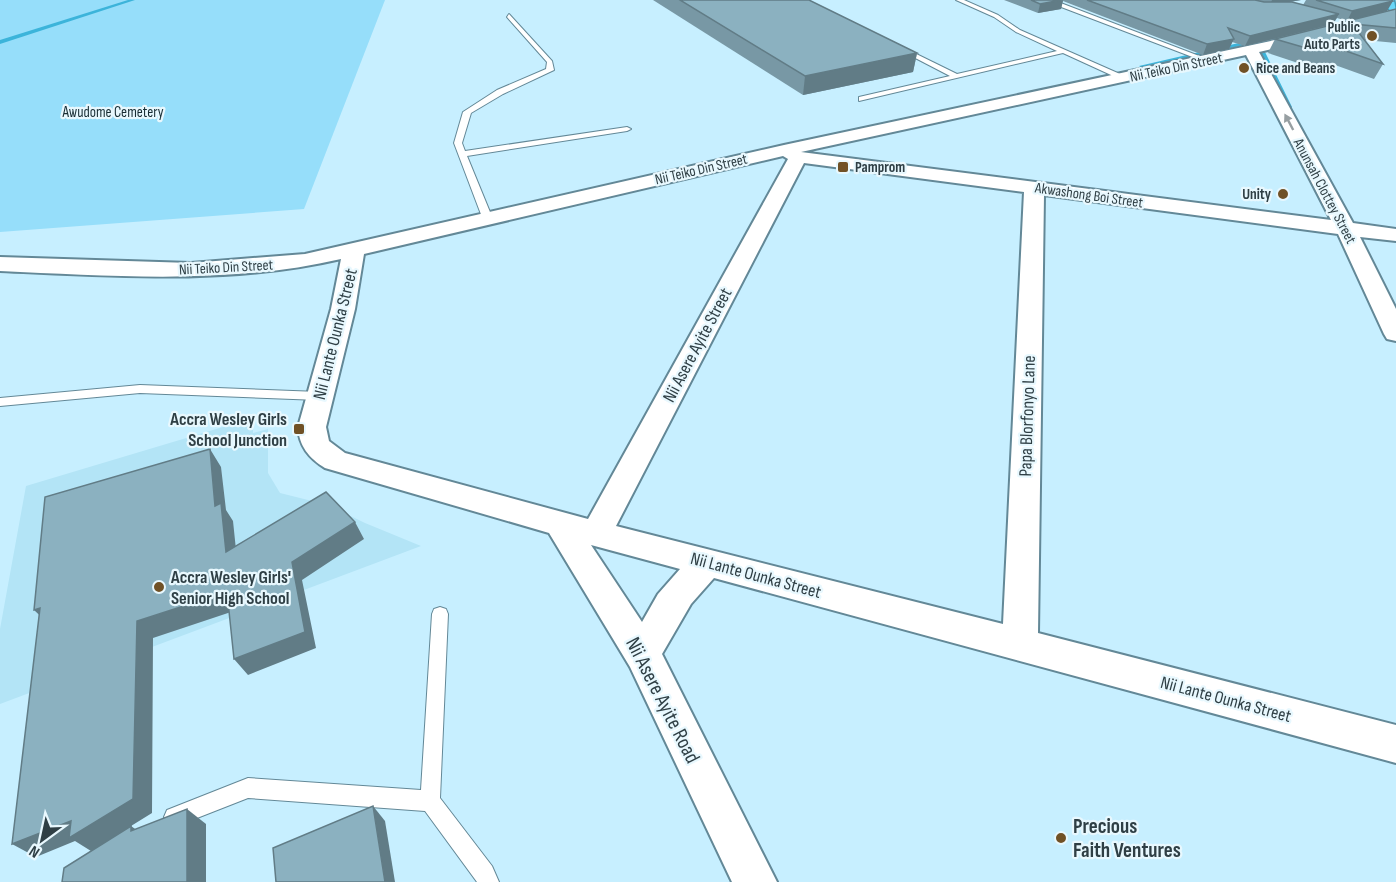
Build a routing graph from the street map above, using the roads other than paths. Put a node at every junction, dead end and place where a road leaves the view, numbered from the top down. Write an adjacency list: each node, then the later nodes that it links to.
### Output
1 (959, 0): 8 (lane)
2 (1385, 0): 4 (highway)
3 (1058, 4): 10 (lane)
4 (1393, 14)
5 (509, 16): 15 (lane)
6 (1319, 34): 9 (street, Nii Teiko Din Street)
7 (896, 46): 11 (lane)
8 (1065, 51): 11 (lane); 12 (lane)
9 (1251, 51): 10 (street, Nii Teiko Din Street); 19 (street, Anunsah Clottey Street, one-way to 9)
10 (1205, 60): 12 (street, Nii Teiko Din Street)
11 (957, 76): 13 (lane)
12 (1125, 78): 16 (street, Nii Teiko Din Street)
13 (862, 99)
14 (627, 129): 15 (lane)
15 (462, 154): 18 (lane)
16 (791, 154): 17 (street, Akwashong Boi Street); 18 (street, Nii Teiko Din Street); 27 (street, Nii Asere Ayite Street)
17 (1034, 188): 19 (street, Akwashong Boi Street); 30 (street, Papa Blorfonyo Lane)
18 (488, 217): 21 (street, Nii Teiko Din Street)
19 (1346, 229): 20 (street, Akwashong Boi Street); 23 (street, Anunsah Clottey Street)
20 (1396, 236)
21 (354, 250): 22 (street, Nii Teiko Din Street); 24 (street, Nii Lante Ounka Street)
22 (0, 264)
23 (1396, 334)
24 (319, 396): 25 (lane); 26 (street, Nii Lante Ounka Street)
25 (0, 402)
26 (560, 524): 27 (street, Nii Lante Ounka Street); 31 (street, Nii Asere Ayite Road)
27 (596, 533): 28 (street, Nii Lante Ounka Street)
28 (709, 563): 30 (street, Nii Lante Ounka Street); 31 (street)
29 (440, 614): 33 (lane)
30 (1020, 645): 32 (street, Nii Lante Ounka Street)
31 (643, 655): 36 (street, Nii Asere Ayite Road)
32 (1396, 744)
33 (430, 801): 34 (lane); 35 (lane)
34 (156, 824)
35 (488, 882)
36 (755, 882)

